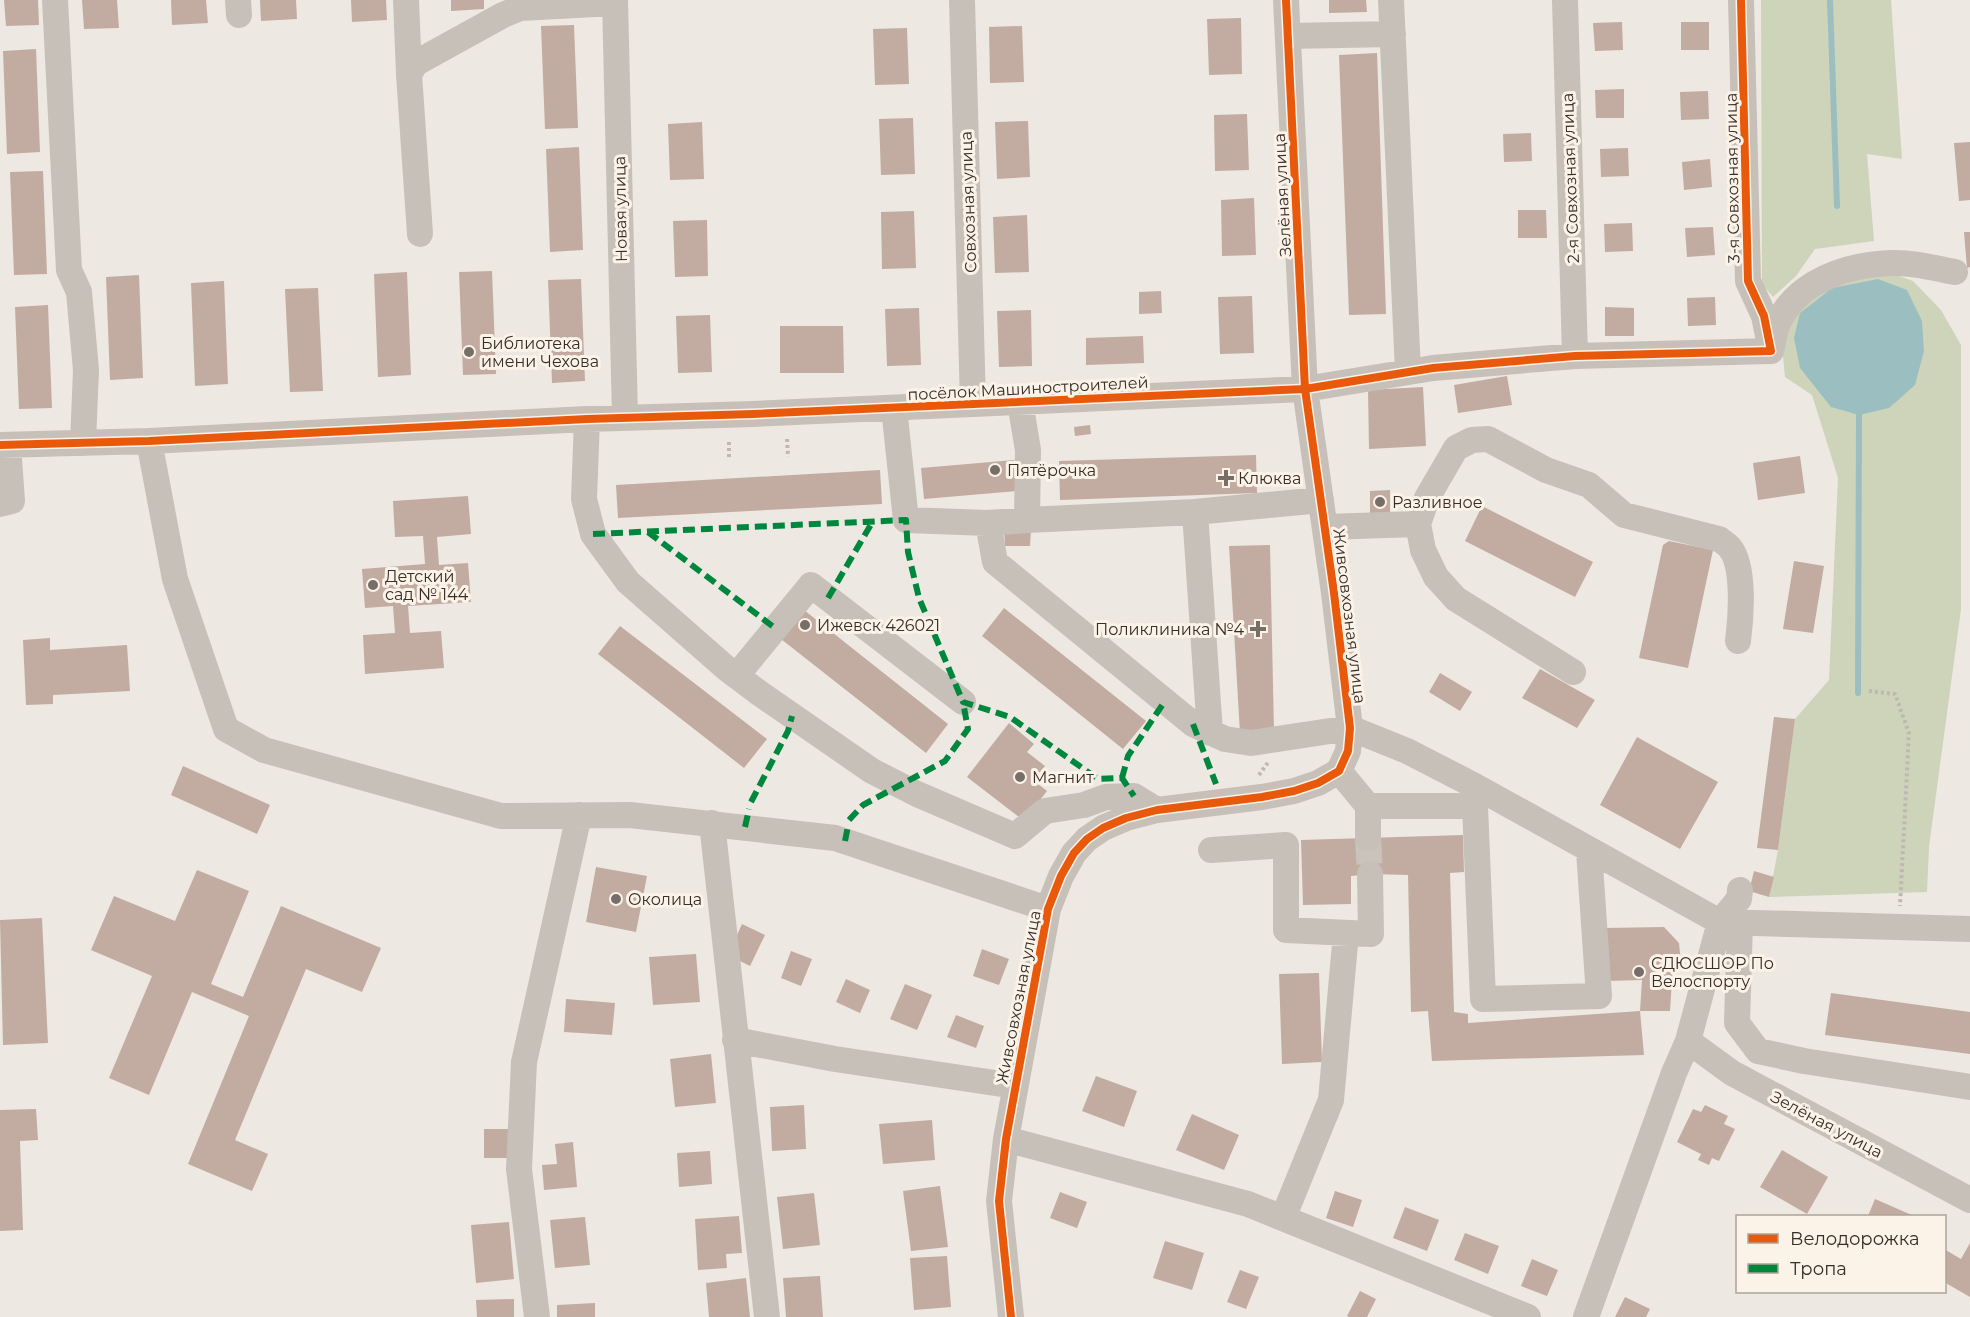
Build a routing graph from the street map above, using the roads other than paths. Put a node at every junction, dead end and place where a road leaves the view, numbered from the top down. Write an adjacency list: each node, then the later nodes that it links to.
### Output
1 (54, 0): 24 (street)
2 (406, 0): 11 (street)
3 (962, 0): 19 (street, Совхозная улица)
4 (1286, 0): 10 (street, Зелёная улица)
5 (1391, 0): 9 (street)
6 (1565, 0): 15 (street, 2-я Совхозная улица)
7 (1741, 0): 14 (street, 3-я Совхозная улица)
8 (615, 2): 11 (street); 21 (street, Новая улица)
9 (1393, 34): 10 (street); 16 (street)
10 (1288, 36): 17 (street, Зелёная улица)
11 (409, 74): 12 (street)
12 (420, 234)
13 (1955, 272): 14 (street)
14 (1772, 351): 15 (street, посёлок Машиностроителей)
15 (1575, 356): 16 (street, посёлок Машиностроителей)
16 (1408, 372): 17 (street, посёлок Машиностроителей)
17 (1305, 389): 18 (street, посёлок Машиностроителей); 26 (street, Живсовхозная улица)
18 (1020, 402): 19 (street, посёлок Машиностроителей); 29 (street)
19 (973, 404): 20 (street, посёлок Машиностроителей)
20 (894, 408): 21 (street, посёлок Машиностроителей); 30 (street)
21 (625, 417): 22 (street, посёлок Машиностроителей)
22 (587, 419): 23 (street, посёлок Машиностроителей); 35 (street)
23 (149, 441): 24 (street, посёлок Машиностроителей); 44 (street)
24 (83, 443): 25 (street, посёлок Машиностроителей)
25 (4, 445): 27 (street)
26 (1321, 500): 28 (street); 32 (street, Живсовхозная улица)
27 (0, 504)
28 (1195, 512): 29 (street); 38 (street)
29 (1027, 520): 30 (street)
30 (988, 523): 38 (street)
31 (1418, 524): 32 (street); 33 (street); 34 (street)
32 (1325, 528): 37 (street, Живсовхозная улица)
33 (1738, 641)
34 (1573, 672)
35 (737, 675): 36 (street); 41 (street)
36 (963, 702)
37 (1350, 728): 38 (street); 39 (street, Живсовхозная улица); 40 (street)
38 (1210, 733)
39 (1339, 771): 42 (street); 43 (street, Живсовхозная улица)
40 (1475, 796): 42 (street); 48 (street); 48 (street)
41 (1084, 806): 43 (street); 49 (street)
42 (1368, 806): 46 (street)
43 (1157, 810): 49 (street, Живсовхозная улица)
44 (579, 815): 45 (street); 63 (street)
45 (712, 823): 52 (street); 56 (street)
46 (1368, 838)
47 (1211, 850): 55 (street)
48 (1589, 851): 53 (street)
49 (1074, 853): 52 (street, Живсовхозная улица)
50 (1370, 874): 55 (street)
51 (1740, 890): 53 (street)
52 (1048, 909): 58 (street, Живсовхозная улица)
53 (1730, 922): 54 (street); 57 (street); 59 (street)
54 (1970, 929)
55 (1346, 933): 62 (street)
56 (735, 1040): 58 (street); 64 (street)
57 (1688, 1041): 61 (street, Зелёная улица); 67 (street)
58 (1015, 1086): 60 (street, Живсовхозная улица)
59 (1970, 1087)
60 (1006, 1139): 62 (street); 65 (street, Живсовхозная улица)
61 (1970, 1200)
62 (1283, 1218): 66 (street)
63 (537, 1317)
64 (767, 1317)
65 (1011, 1317)
66 (1528, 1317)
67 (1586, 1317)

